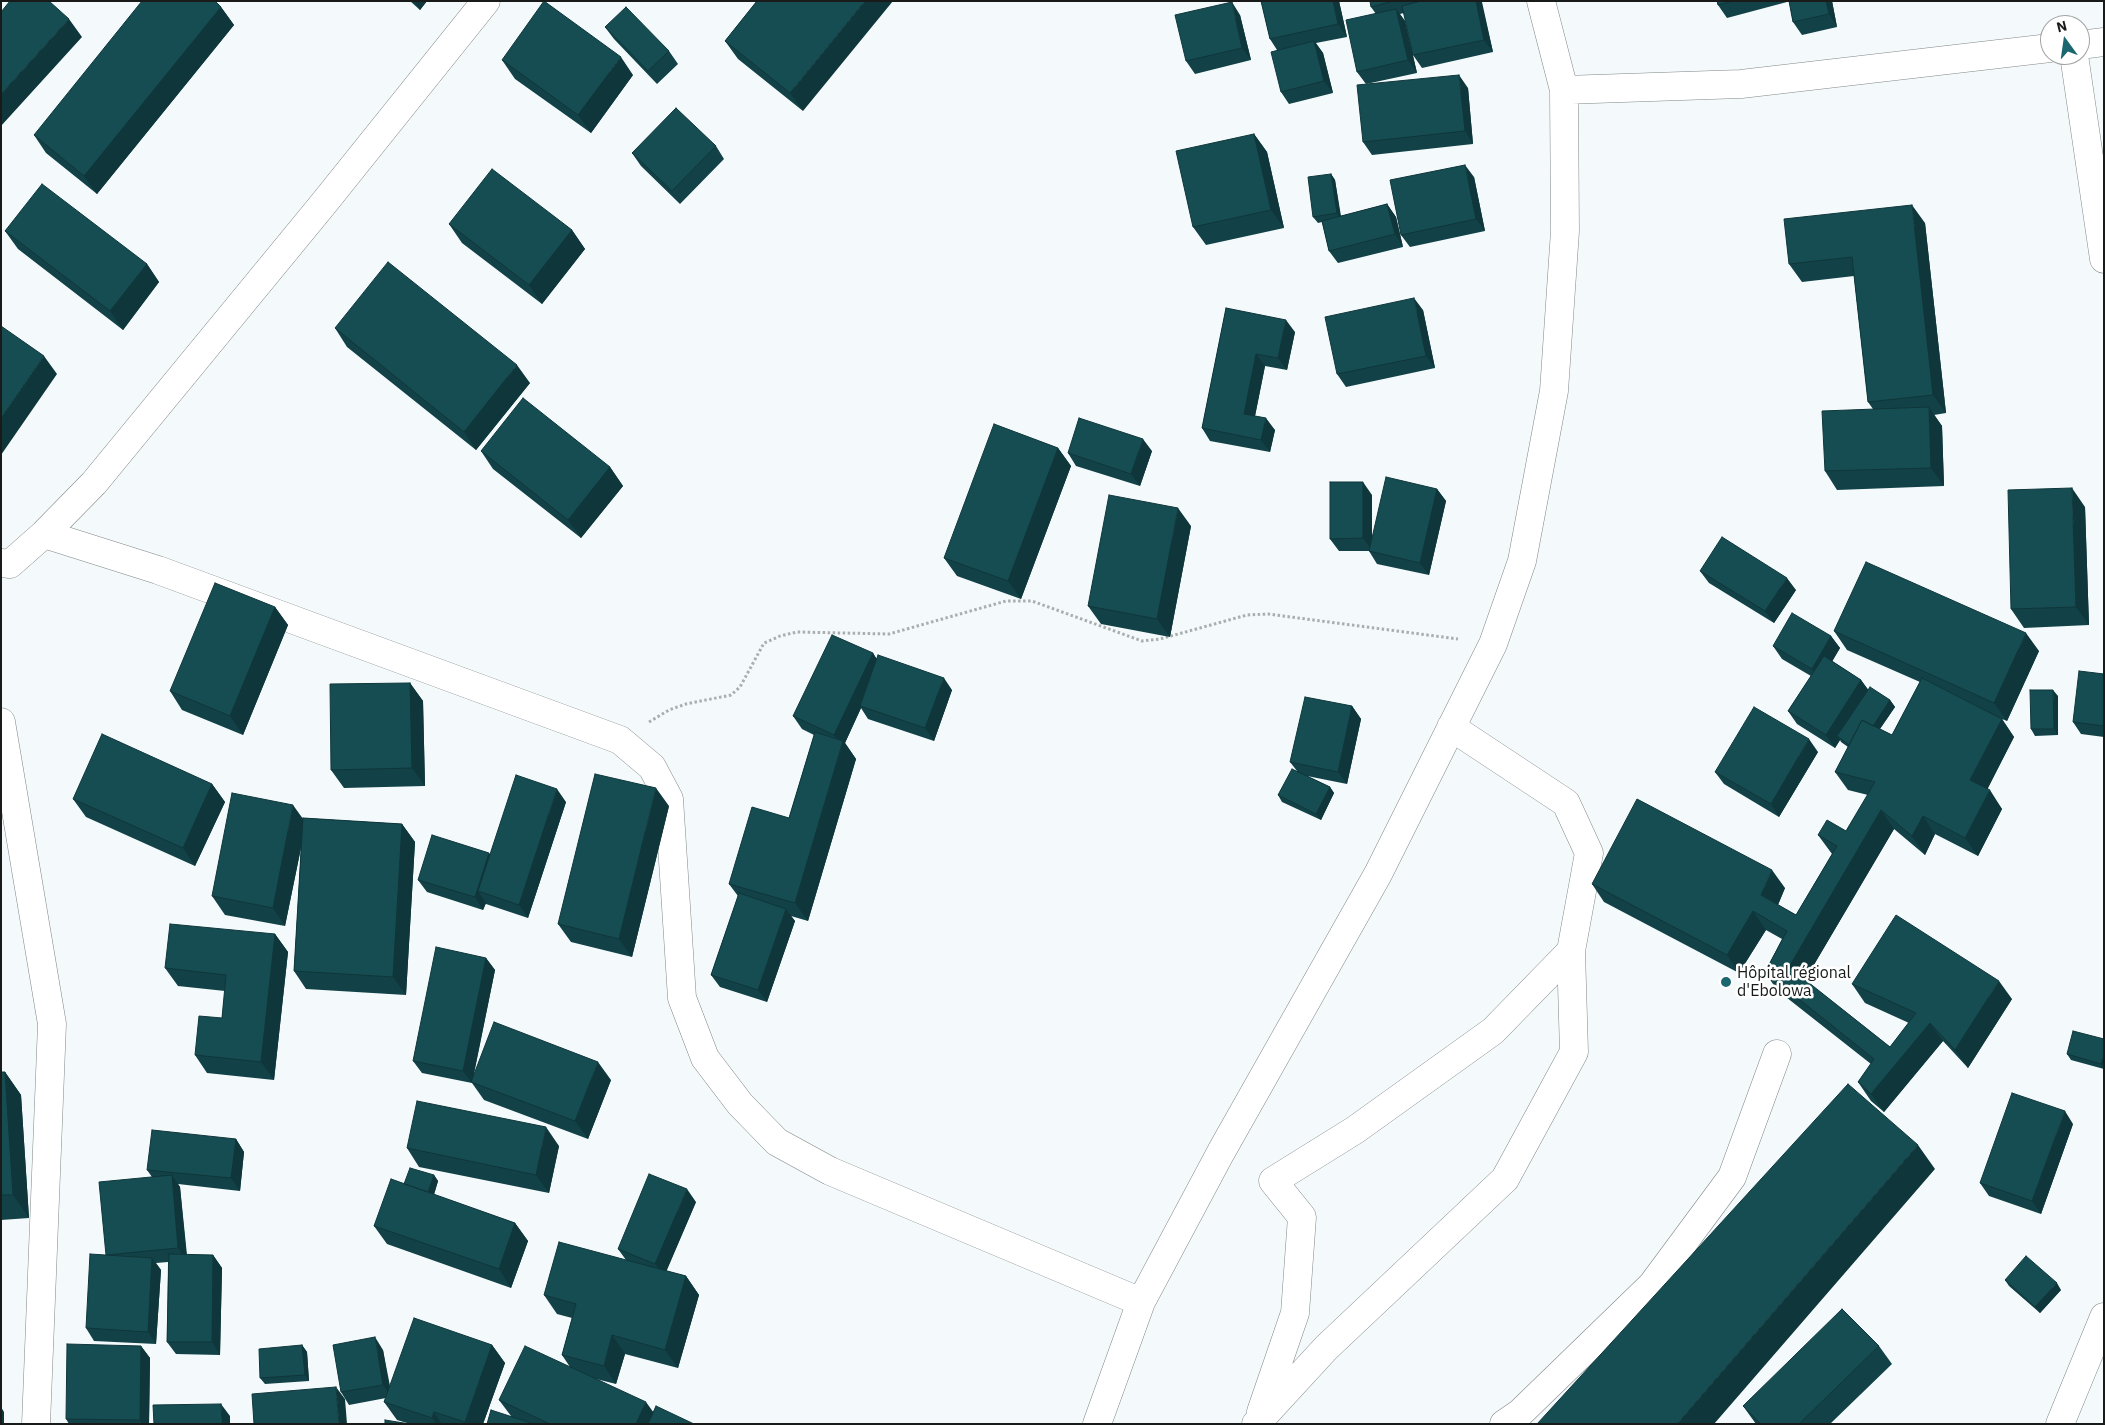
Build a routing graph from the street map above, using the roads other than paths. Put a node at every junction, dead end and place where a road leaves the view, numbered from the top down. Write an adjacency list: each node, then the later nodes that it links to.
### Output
1 (486, 1): 9 (street)
2 (1541, 1): 7 (street)
3 (2104, 42): 4 (street)
4 (2090, 44)
5 (2040, 49): 7 (street)
6 (2075, 65): 8 (street)
7 (1564, 90): 12 (street)
8 (2104, 259)
9 (44, 534): 10 (street); 15 (street)
10 (1, 563)
11 (1, 722): 18 (street)
12 (1451, 727): 13 (street); 15 (street)
13 (1571, 950): 17 (street); 17 (street)
14 (1777, 1054): 20 (street)
15 (1141, 1302): 19 (street)
16 (2104, 1317): 21 (street)
17 (1257, 1422)
18 (36, 1424)
19 (1097, 1424)
20 (1504, 1424)
21 (2060, 1424)

